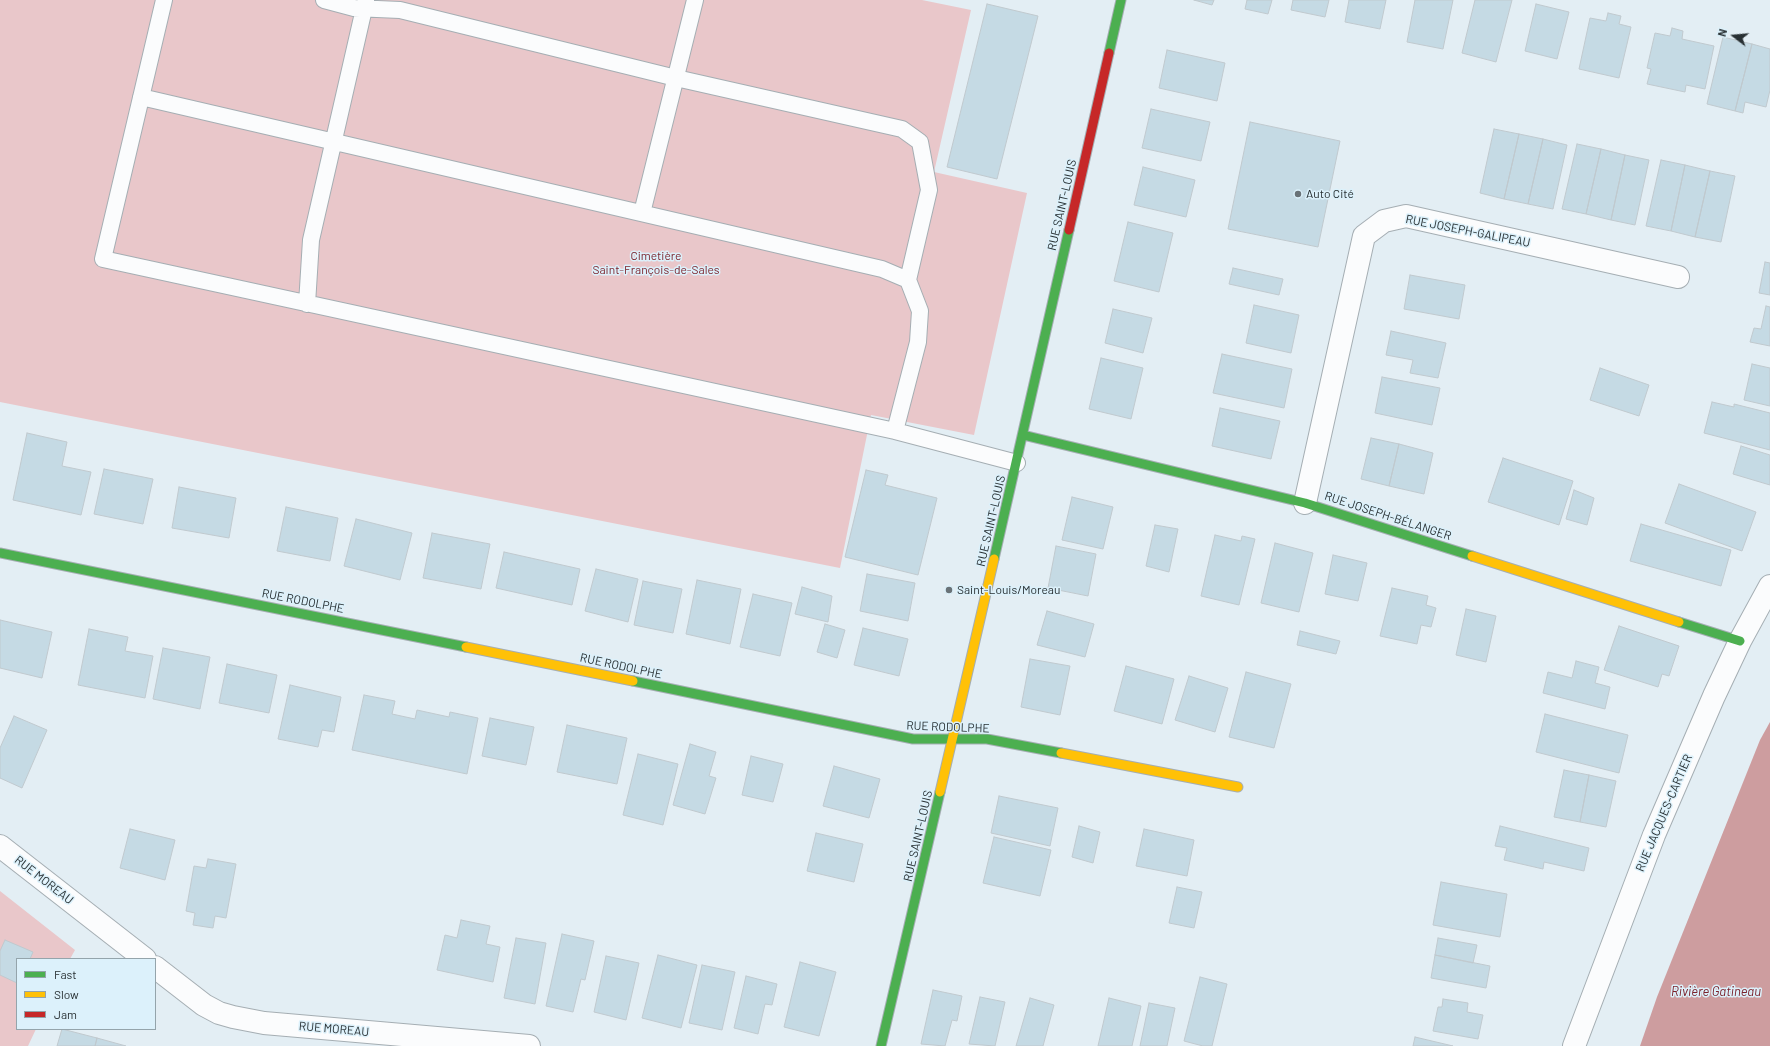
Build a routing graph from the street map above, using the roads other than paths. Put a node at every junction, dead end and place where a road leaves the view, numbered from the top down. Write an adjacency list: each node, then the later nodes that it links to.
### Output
1 (164, 0): 7 (lane)
2 (324, 0): 5 (lane)
3 (695, 0): 6 (lane)
4 (1121, 0): 14 (street, RUE SAINT-LOUIS)
5 (365, 4): 6 (lane); 8 (lane)
6 (676, 78): 9 (lane); 11 (lane)
7 (141, 97): 8 (lane); 12 (lane)
8 (333, 142): 9 (lane); 12 (lane)
9 (642, 213): 11 (lane)
10 (1678, 277): 16 (street, RUE JOSEPH-GALIPEAU)
11 (908, 280): 13 (lane)
12 (307, 304): 13 (lane)
13 (895, 431): 15 (lane)
14 (1023, 435): 15 (street, RUE SAINT-LOUIS); 16 (street, RUE JOSEPH-BÉLANGER)
15 (1017, 463): 20 (street, RUE SAINT-LOUIS)
16 (1305, 503): 19 (street, RUE JOSEPH-BÉLANGER)
17 (0, 553): 20 (street, RUE RODOLPHE)
18 (1770, 586): 19 (street, RUE JACQUES-CARTIER)
19 (1740, 641): 27 (street, RUE JACQUES-CARTIER)
20 (952, 740): 21 (street, RUE RODOLPHE); 26 (street, RUE SAINT-LOUIS)
21 (1238, 787)
22 (0, 846): 23 (street, RUE MOREAU)
23 (144, 958)
24 (156, 968): 25 (street, RUE MOREAU)
25 (529, 1046)
26 (881, 1046)
27 (1574, 1046)

